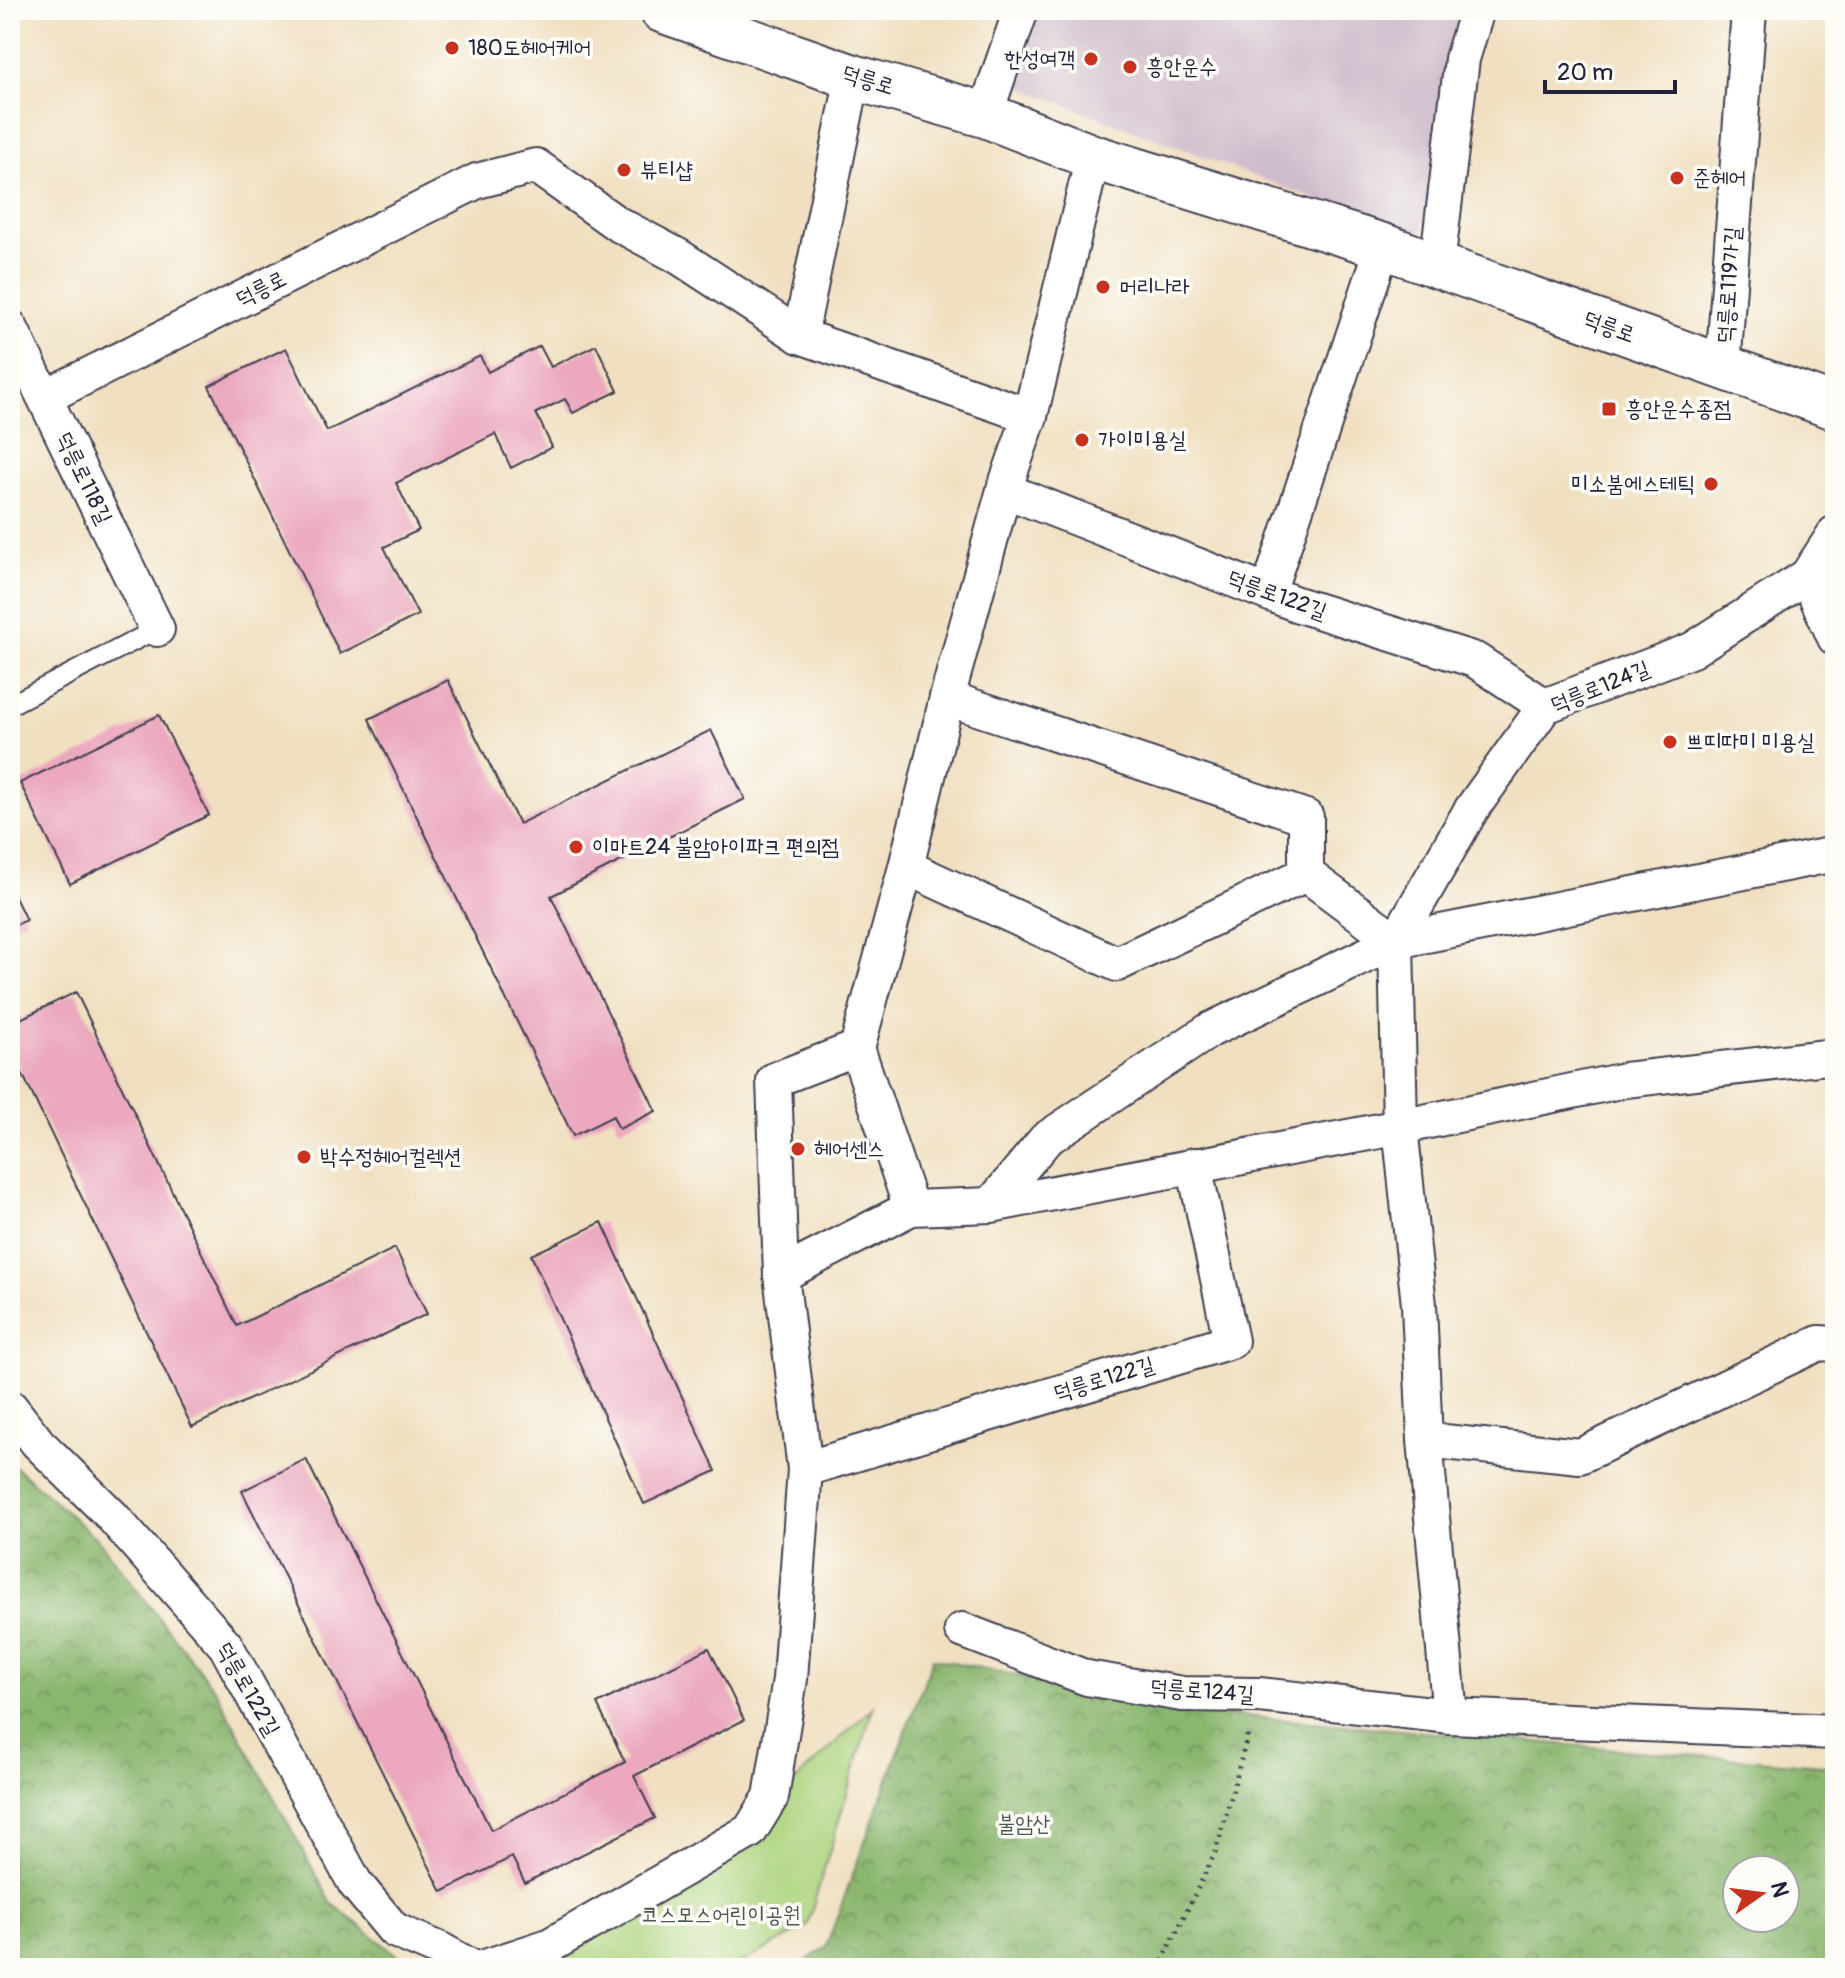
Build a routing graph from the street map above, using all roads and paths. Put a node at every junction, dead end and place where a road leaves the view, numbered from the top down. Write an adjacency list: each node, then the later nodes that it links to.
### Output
1 (662, 10): 5 (main road, 덕릉로)
2 (1021, 10): 6 (street)
3 (1477, 10): 9 (street)
4 (1749, 10): 12 (street, 덕릉로119가길)
5 (853, 77): 6 (main road, 덕릉로); 11 (street)
6 (985, 115): 7 (main road, 덕릉로)
7 (1093, 157): 8 (main road, 덕릉로); 15 (street)
8 (1383, 246): 9 (main road, 덕릉로); 19 (street)
9 (1437, 265): 12 (main road, 덕릉로)
10 (10, 327): 13 (street, 덕릉로118길)
11 (800, 336): 13 (street, 덕릉로); 15 (street, 덕릉로)
12 (1723, 368): 14 (main road, 덕릉로)
13 (45, 397): 20 (street, 덕릉로118길)
14 (1835, 407)
15 (1030, 416): 16 (street)
16 (1004, 490): 19 (street, 덕릉로122길); 22 (street)
17 (1835, 533): 18 (street, 덕릉로124길)
18 (1807, 576): 21 (street); 24 (street, 덕릉로124길)
19 (1268, 593): 24 (street, 덕릉로122길)
20 (157, 629): 23 (lane)
21 (1835, 638)
22 (947, 698): 26 (street); 27 (street)
23 (10, 705)
24 (1545, 706): 28 (street, 덕릉로124길)
25 (1835, 854): 28 (street)
26 (906, 867): 27 (street); 29 (street)
27 (1306, 874): 28 (street)
28 (1396, 941): 31 (street); 33 (street)
29 (857, 1048): 34 (street); 35 (street)
30 (1835, 1056): 31 (street)
31 (1400, 1127): 32 (street); 38 (street)
32 (1194, 1165): 33 (street); 39 (street, 덕릉로122길)
33 (991, 1205): 34 (street)
34 (911, 1208): 35 (street)
35 (781, 1275): 39 (street)
36 (1835, 1344): 38 (street)
37 (10, 1407): 44 (street, 덕릉로122길)
38 (1425, 1440): 42 (street)
39 (805, 1469): 45 (street)
40 (962, 1630): 41 (street, 덕릉로124길)
41 (1259, 1695): 42 (street, 덕릉로124길); 46 (path)
42 (1450, 1716): 43 (street, 덕릉로124길)
43 (1835, 1732)
44 (473, 1968)
45 (482, 1968)
46 (1159, 1968)

